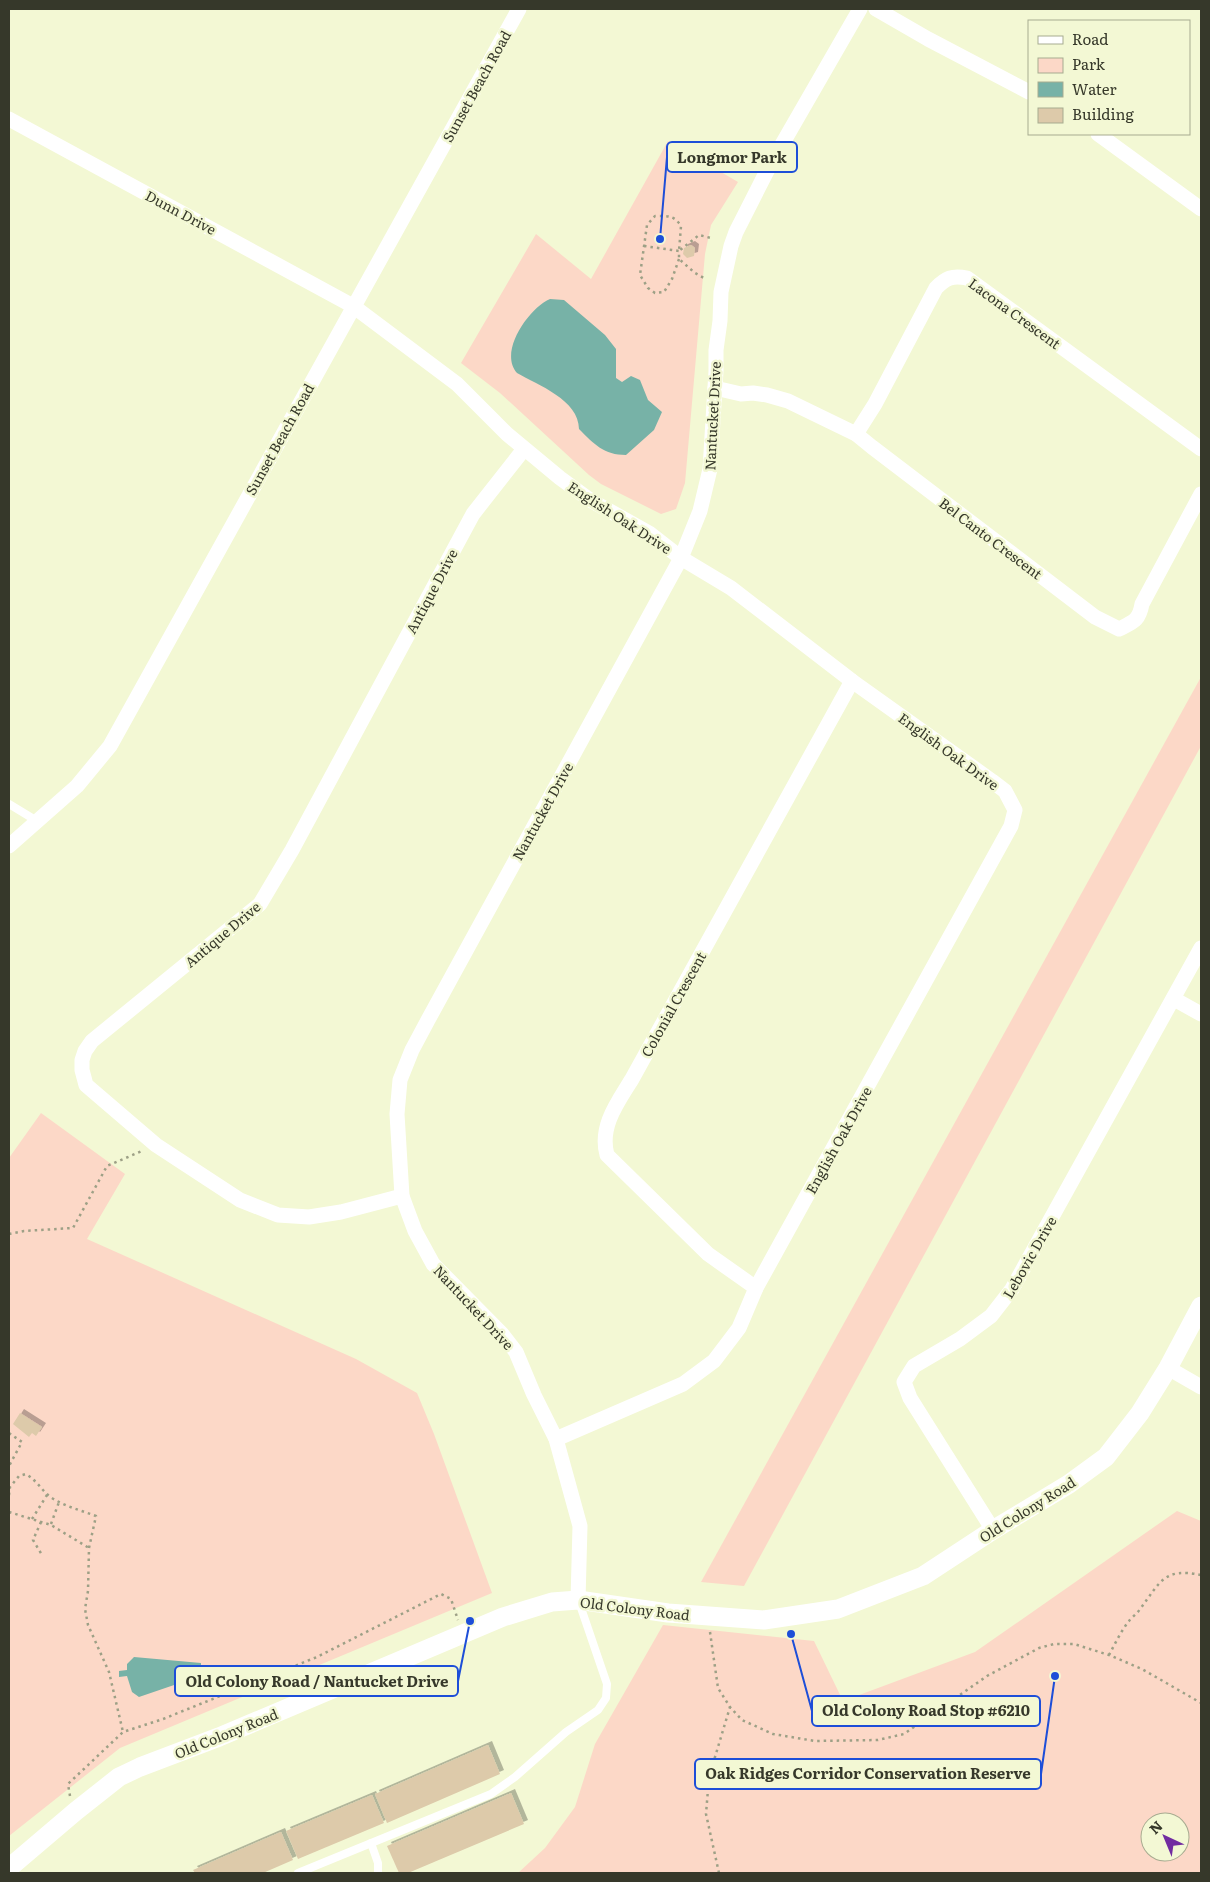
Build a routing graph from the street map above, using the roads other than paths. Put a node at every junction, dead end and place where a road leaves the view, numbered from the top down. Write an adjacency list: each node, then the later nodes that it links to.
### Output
1 (519, 9): 8 (street, Sunset Beach Road)
2 (860, 9): 9 (street, Nantucket Drive)
3 (876, 9): 4 (street)
4 (1028, 91)
5 (9, 119): 8 (street, Dunn Drive)
6 (1099, 135): 7 (street)
7 (1201, 209)
8 (353, 306): 11 (street, English Oak Drive); 17 (street, Sunset Beach Road)
9 (715, 388): 10 (street, Bel Canto Crescent); 14 (street, Nantucket Drive)
10 (856, 434): 12 (street, Lacona Crescent); 13 (street, Bel Canto Crescent)
11 (524, 449): 14 (street, English Oak Drive); 22 (street, Antique Drive)
12 (1201, 449)
13 (1201, 494)
14 (681, 558): 15 (street, English Oak Drive); 22 (street, Nantucket Drive)
15 (852, 681): 23 (street, Colonial Crescent); 23 (street, English Oak Drive)
16 (9, 804): 17 (lane)
17 (37, 821): 18 (street, Sunset Beach Road)
18 (9, 846)
19 (1201, 948): 20 (street, Lebovic Drive)
20 (1174, 999): 21 (street); 28 (street, Lebovic Drive)
21 (1201, 1014)
22 (402, 1196): 27 (street, Nantucket Drive)
23 (756, 1288): 27 (street, English Oak Drive)
24 (1201, 1306): 25 (street, Old Colony Road)
25 (1168, 1368): 26 (street); 28 (street, Old Colony Road)
26 (1201, 1387)
27 (556, 1439): 29 (street, Nantucket Drive)
28 (993, 1530): 29 (street, Old Colony Road)
29 (578, 1600): 30 (lane); 31 (street, Old Colony Road)
30 (371, 1843): 32 (lane); 33 (lane)
31 (9, 1868)
32 (298, 1873)
33 (378, 1873)

